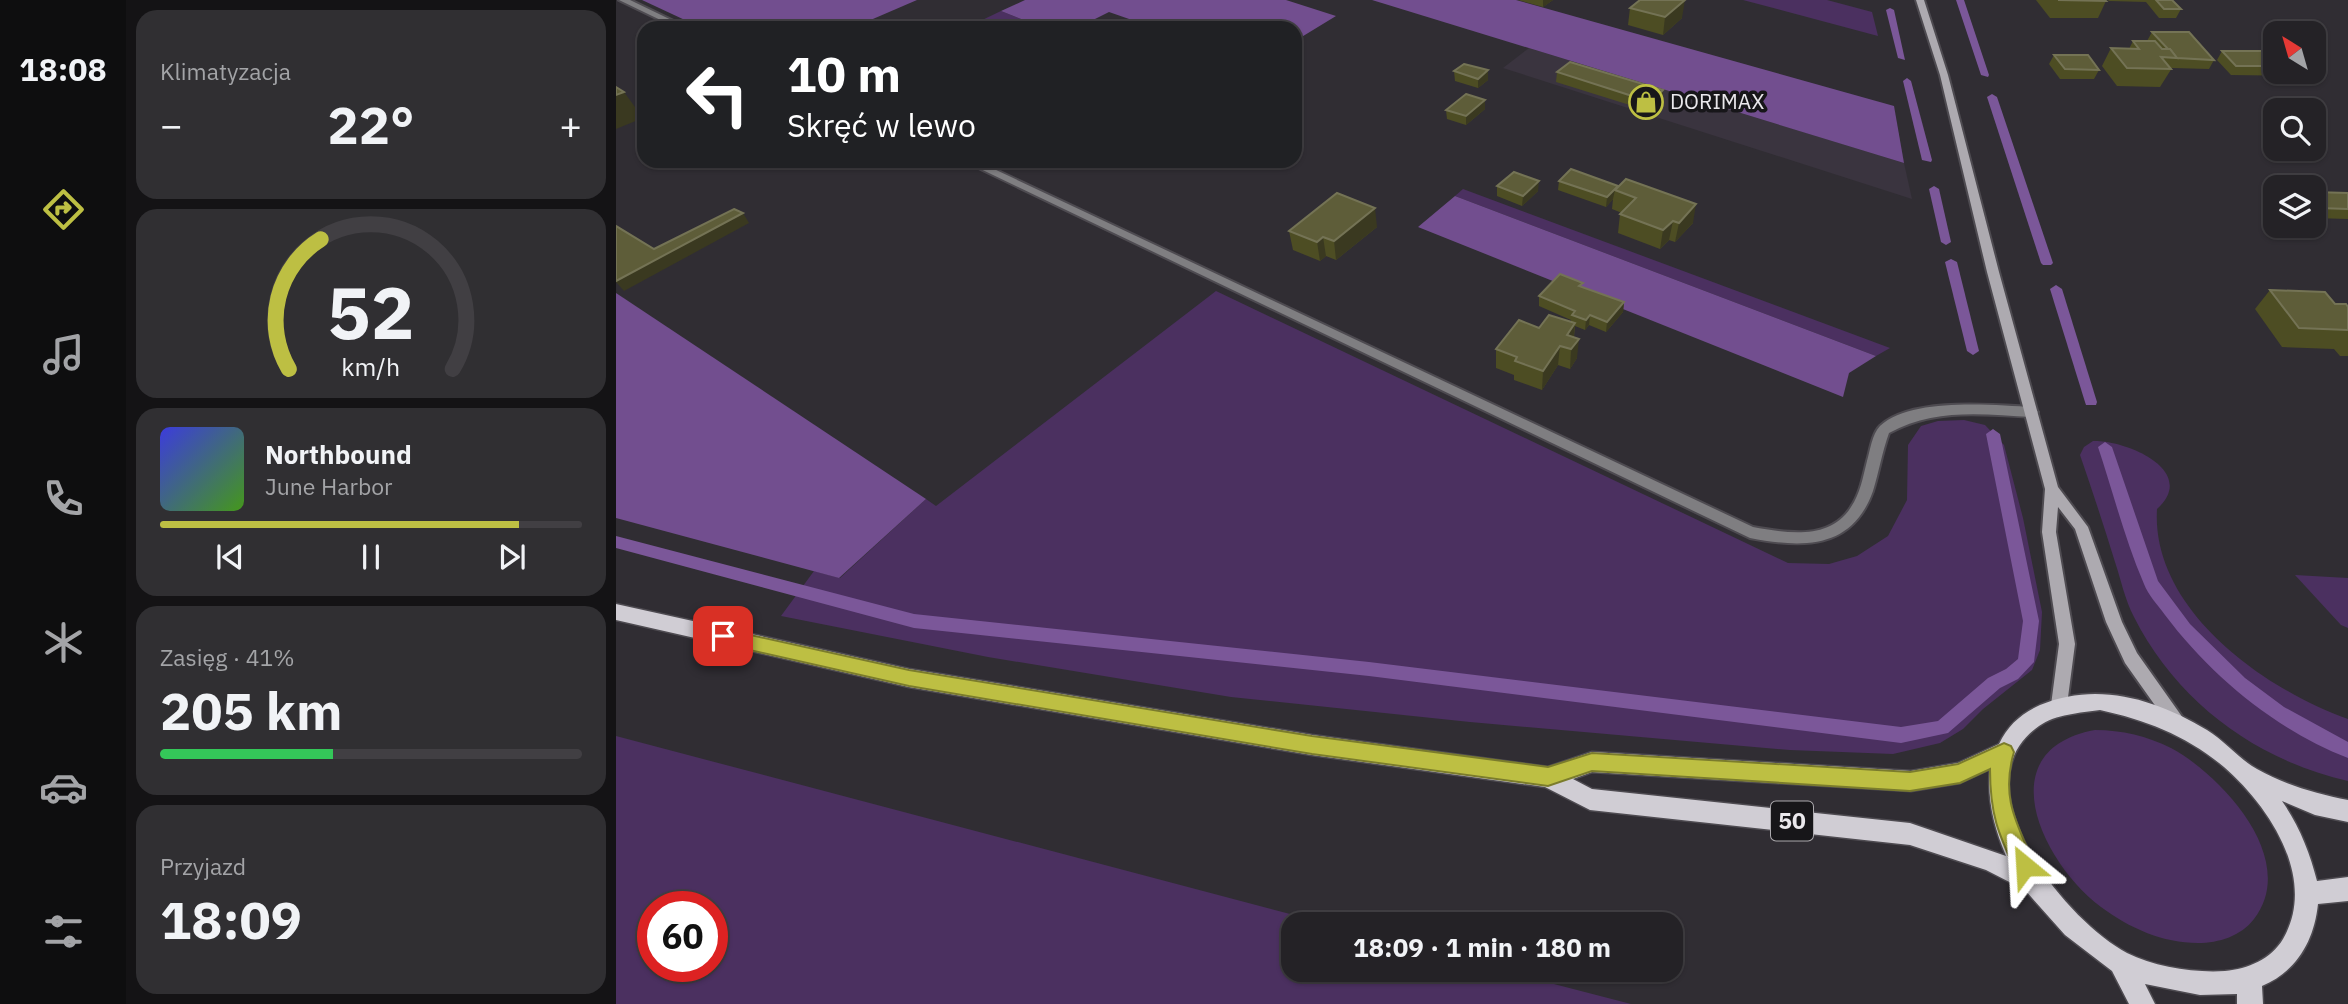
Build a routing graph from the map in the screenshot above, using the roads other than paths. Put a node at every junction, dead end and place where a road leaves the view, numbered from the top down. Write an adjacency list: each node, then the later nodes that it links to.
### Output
1 (623, 0): 3 (street)
2 (1920, 0): 5 (street)
3 (669, 21)
4 (984, 168): 5 (street)
5 (2032, 412): 6 (street)
6 (2052, 489): 8 (street); 9 (street)
7 (616, 612): 11 (main road, 50)
8 (2059, 705): 9 (main road, 50); 10 (main road, 50)
9 (2178, 724): 12 (main road, 50)
10 (2004, 752): 11 (main road, 50); 14 (main road, 50)
11 (1548, 776): 14 (main road, 50)
12 (2248, 776): 13 (main road, 50); 16 (main road, 50)
13 (2348, 811)
14 (2034, 882): 17 (main road, 50)
15 (2348, 889): 16 (main road)
16 (2308, 894): 18 (main road, 50)
17 (2121, 963): 18 (main road, 50); 19 (main road)
18 (2249, 978): 20 (main road)
19 (2142, 1004)
20 (2250, 1004)

